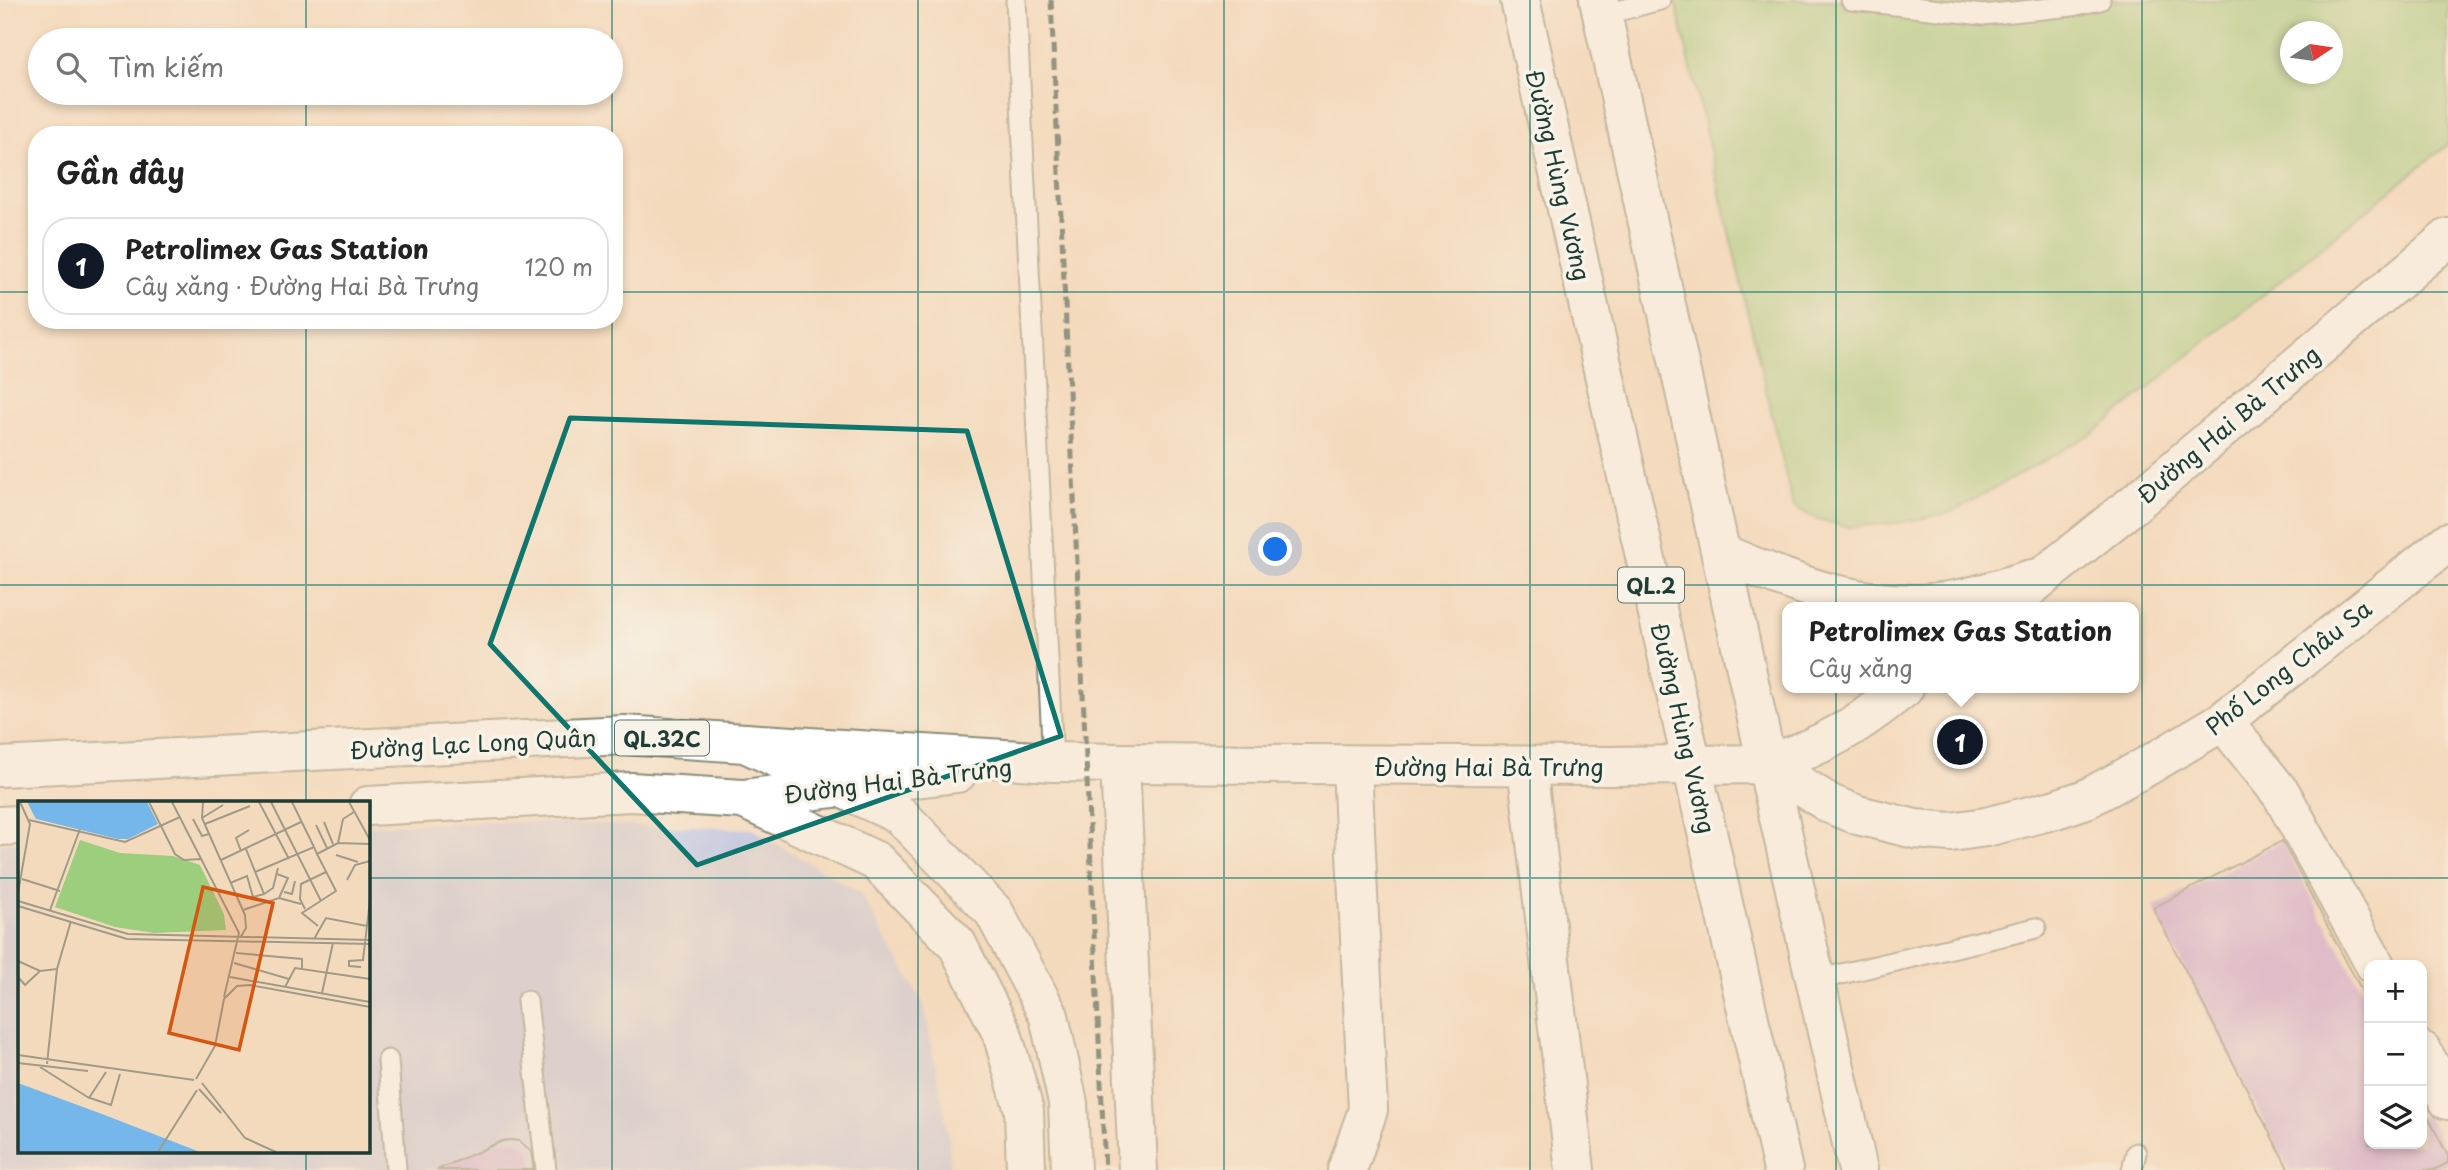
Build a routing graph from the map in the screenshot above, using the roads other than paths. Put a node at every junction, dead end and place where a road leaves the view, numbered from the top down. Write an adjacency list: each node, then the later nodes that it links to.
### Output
1 (1017, 0): 17 (lane)
2 (1520, 0): 23 (main road, Đường Hùng Vương / QL.2)
3 (1660, 0): 6 (lane)
4 (1850, 0): 5 (lane)
5 (2100, 0)
6 (1601, 7): 9 (main road)
7 (2448, 238): 10 (main road, Đường Hai Bà Trưng)
8 (2448, 542): 15 (main road, Phố Long Châu Sa)
9 (1721, 553): 11 (main road); 19 (main road)
10 (2044, 576): 12 (main road); 13 (main road, Đường Hai Bà Trưng)
11 (1874, 602)
12 (1938, 602)
13 (2010, 602)
14 (1898, 693): 19 (main road, Đường Hai Bà Trưng)
15 (2223, 721): 19 (main road, Phố Long Châu Sa); 30 (main road)
16 (745, 743): 17 (main road, Đường Hai Bà Trưng); 20 (main road, Đường Lạc Long Quân / QL.32C); 24 (main road, Đường Lạc Long Quân / QL.32C)
17 (1053, 762): 18 (main road, Đường Hai Bà Trưng); 24 (main road, Đường Hai Bà Trưng)
18 (1120, 763): 21 (main road, Đường Hai Bà Trưng); 40 (main road)
19 (1767, 764): 23 (main road, Đường Hai Bà Trưng); 31 (main road)
20 (0, 766)
21 (1352, 766): 22 (main road, Đường Hai Bà Trưng); 41 (main road)
22 (1527, 766): 23 (main road, Đường Hai Bà Trưng); 42 (main road)
23 (1693, 766): 43 (main road, Đường Hùng Vương / QL.2)
24 (839, 787): 25 (main road, Đường Hai Bà Trưng); 39 (main road, Đường Lạc Long Quân / QL.32C)
25 (743, 799): 26 (main road); 38 (main road)
26 (369, 806)
27 (18, 825): 28 (main road)
28 (0, 826)
29 (2036, 928): 31 (lane)
30 (2372, 960)
31 (1816, 980): 44 (main road)
32 (527, 1001): 37 (lane)
33 (388, 1060): 36 (lane)
34 (2427, 1060): 35 (main road)
35 (2448, 1100)
36 (396, 1170)
37 (546, 1170)
38 (1026, 1170)
39 (1071, 1170)
40 (1138, 1170)
41 (1347, 1170)
42 (1575, 1170)
43 (1783, 1170)
44 (1858, 1170)

